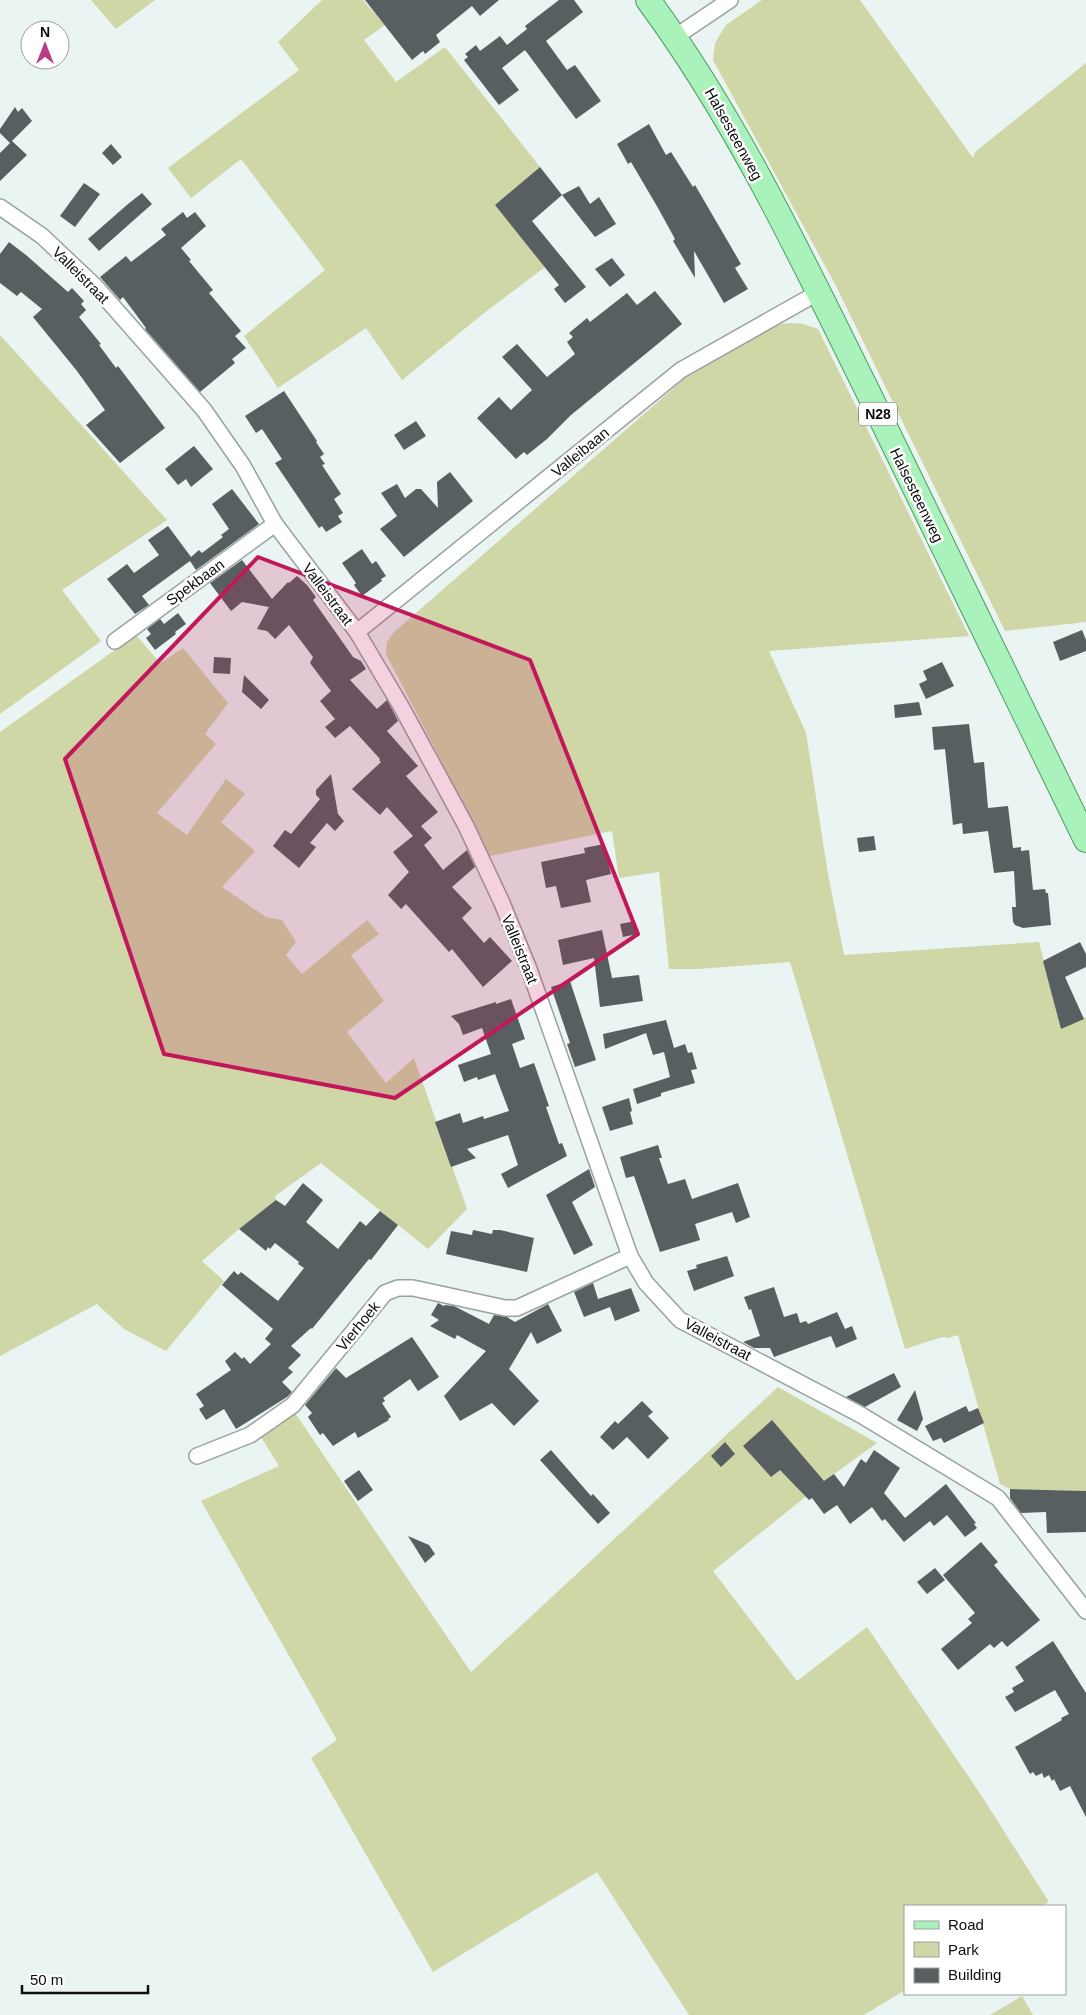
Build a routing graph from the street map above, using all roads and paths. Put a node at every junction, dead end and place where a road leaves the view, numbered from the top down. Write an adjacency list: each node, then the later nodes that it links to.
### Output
1 (648, 0): 3 (main road, Halsesteenweg / N28)
2 (730, 0): 3 (street)
3 (675, 37): 5 (main road, Halsesteenweg / N28)
4 (0, 207): 6 (street, Valleistraat)
5 (819, 292): 7 (street, Valleibaan); 9 (main road, Halsesteenweg / N28)
6 (275, 524): 7 (street, Valleistraat); 8 (street, Spekbaan)
7 (357, 632): 10 (street, Valleistraat)
8 (115, 641)
9 (1086, 840)
10 (630, 1256): 11 (street, Vierhoek); 12 (street, Valleistraat)
11 (197, 1456)
12 (1086, 1612)

